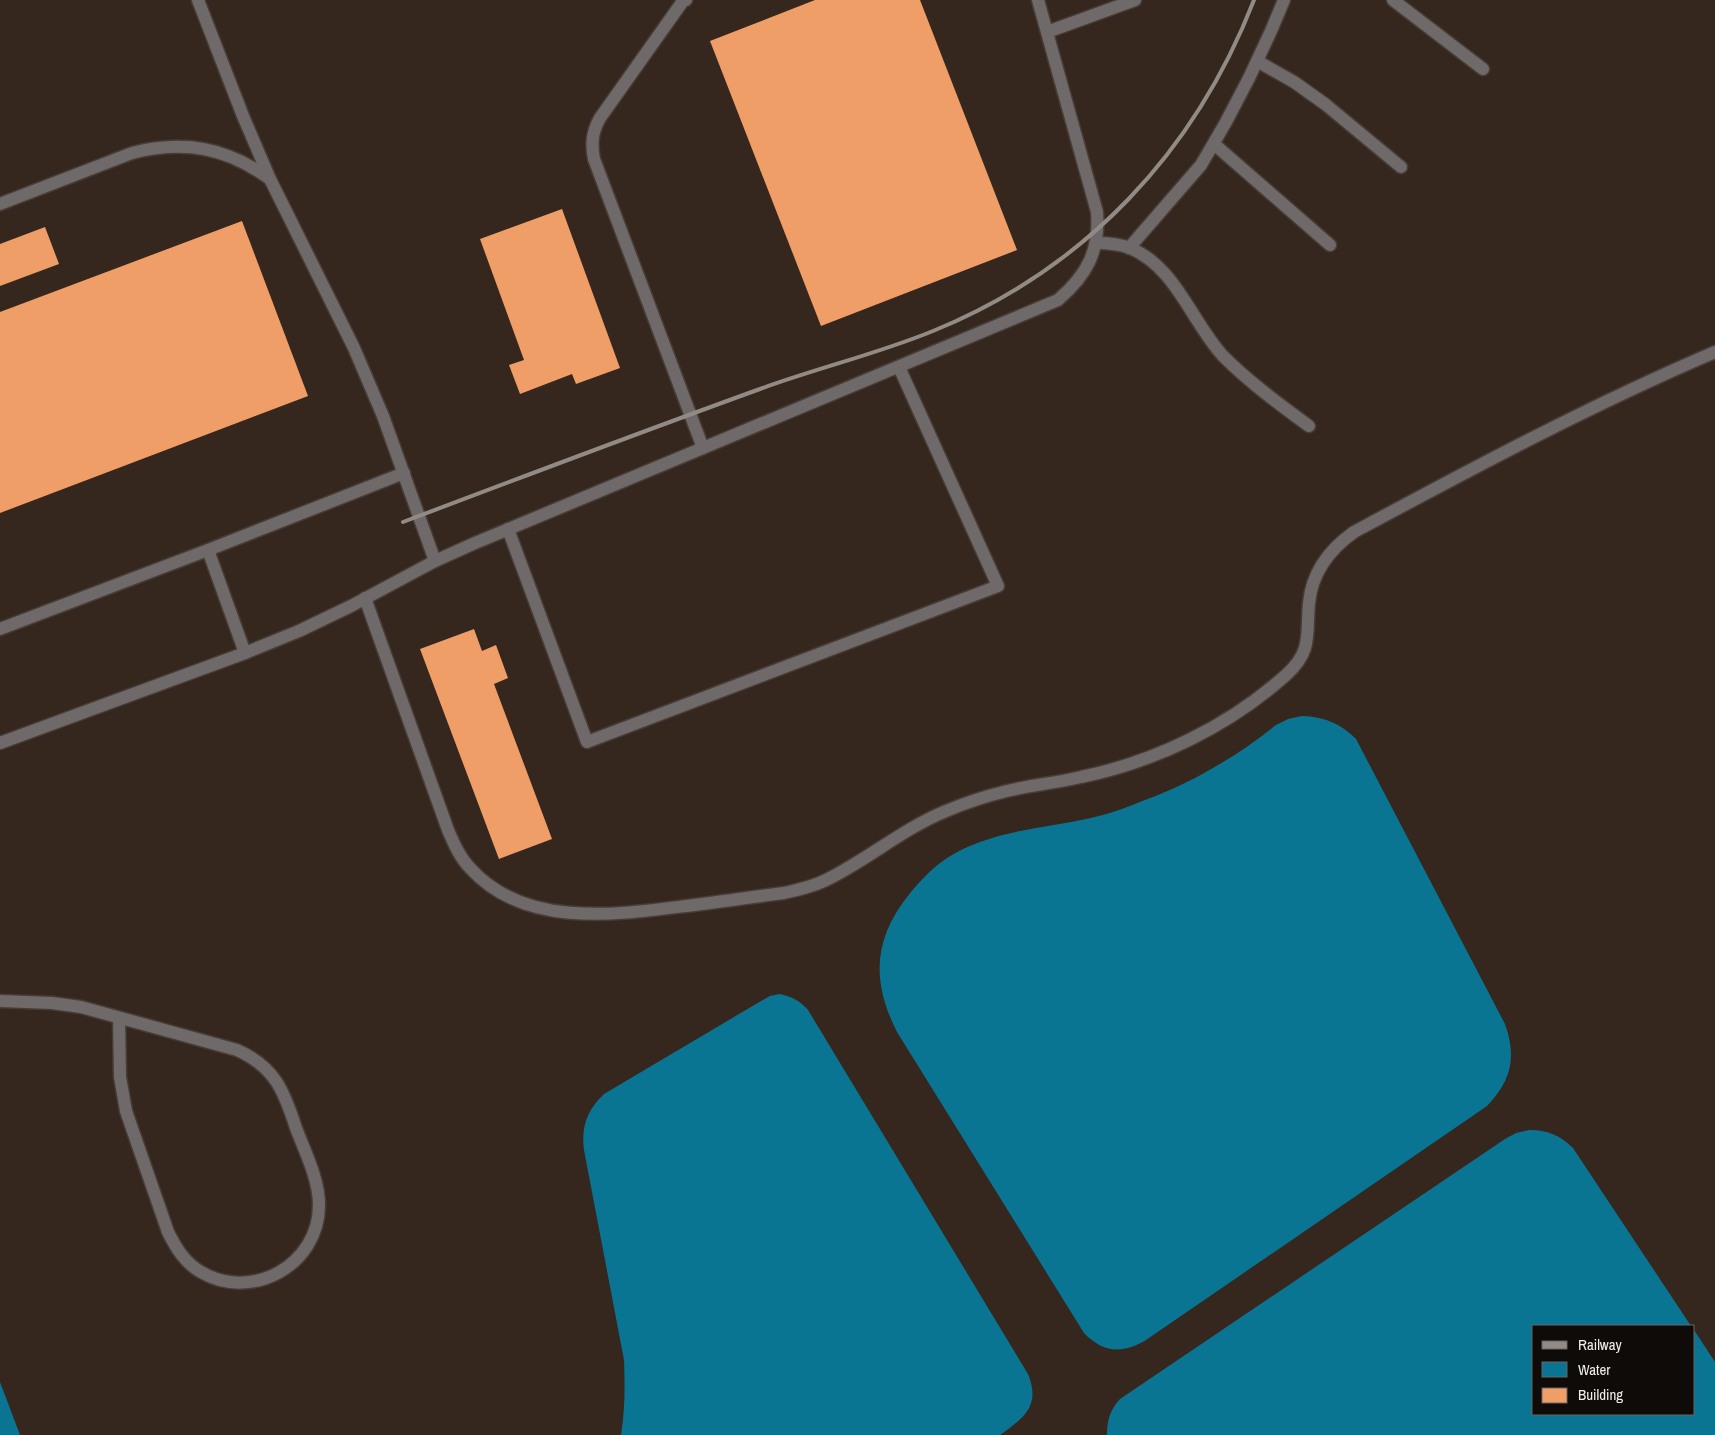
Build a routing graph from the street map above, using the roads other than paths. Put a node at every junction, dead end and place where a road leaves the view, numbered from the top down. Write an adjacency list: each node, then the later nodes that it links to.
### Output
1 (198, 0): 12 (lane)
2 (683, 0): 20 (lane)
3 (1038, 0): 7 (lane)
4 (1135, 0): 7 (lane)
5 (1284, 0): 8 (lane)
6 (1393, 0): 9 (lane)
7 (1048, 32): 14 (lane)
8 (1258, 61): 10 (lane); 11 (lane)
9 (1483, 69)
10 (1214, 144): 15 (lane); 16 (lane)
11 (1402, 168)
12 (270, 179): 13 (lane); 21 (lane)
13 (0, 203)
14 (1096, 243): 16 (lane); 18 (lane)
15 (1330, 245)
16 (1128, 248): 19 (lane)
17 (1715, 352): 25 (lane)
18 (899, 367): 20 (lane); 22 (lane)
19 (1308, 426)
20 (703, 448): 22 (lane)
21 (404, 473): 23 (lane); 24 (lane)
22 (508, 529): 24 (lane)
23 (208, 550): 26 (lane); 27 (lane)
24 (436, 561): 25 (lane)
25 (365, 598): 27 (lane)
26 (0, 629)
27 (245, 653): 28 (lane)
28 (0, 743)
29 (0, 1002): 30 (lane)
30 (119, 1018): 30 (lane)

